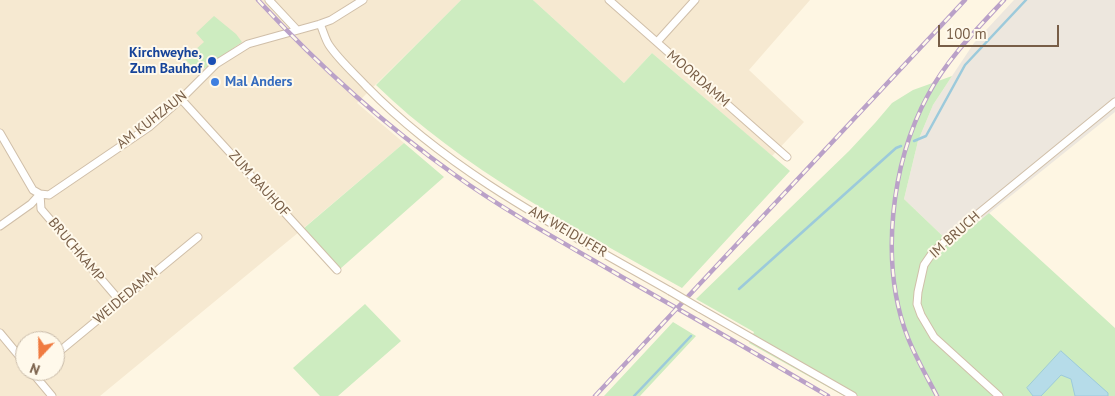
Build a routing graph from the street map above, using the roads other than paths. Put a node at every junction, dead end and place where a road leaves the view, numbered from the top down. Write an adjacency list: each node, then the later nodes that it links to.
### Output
1 (269, 0): 6 (street)
2 (363, 0): 5 (street, AM KUHZAUN)
3 (609, 0): 7 (street, MOORDAMM)
4 (695, 0): 7 (street)
5 (320, 24): 6 (street, AM KUHZAUN); 22 (street, AM WEIDUFER, bridge)
6 (297, 30): 8 (street, AM KUHZAUN)
7 (657, 42): 11 (street, MOORDAMM)
8 (181, 99): 12 (street, AM KUHZAUN); 15 (street, ZUM BAUHOF)
9 (1115, 102): 23 (street, IM BRUCH)
10 (0, 133): 12 (street, BRUCHKAMP)
11 (787, 157)
12 (40, 194): 13 (street, AM KUHZAUN); 16 (street, BRUCHKAMP)
13 (0, 226)
14 (198, 237): 16 (street, WEIDEDAMM)
15 (337, 270)
16 (120, 301): 18 (street, WEIDEDAMM)
17 (0, 333): 19 (street)
18 (65, 347)
19 (15, 351)
20 (40, 381): 21 (street)
21 (52, 396)
22 (854, 396)
23 (999, 396)

